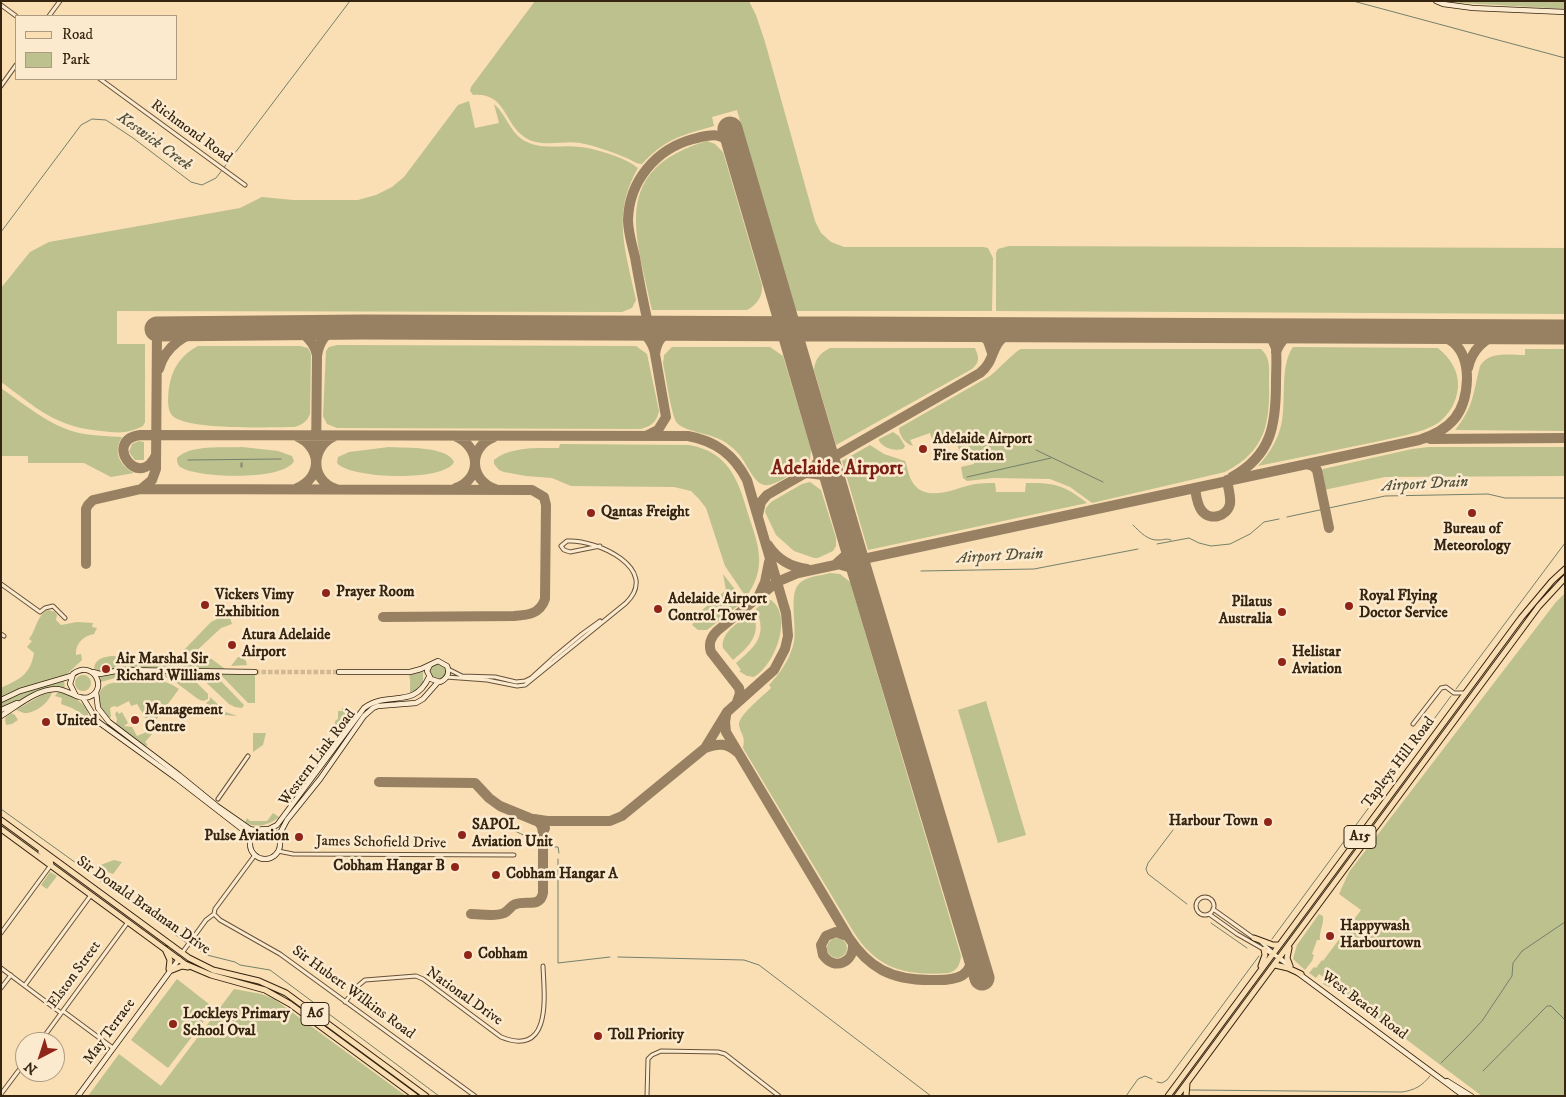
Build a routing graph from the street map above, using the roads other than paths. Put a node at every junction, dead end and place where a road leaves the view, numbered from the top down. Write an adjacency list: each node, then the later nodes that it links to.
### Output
1 (60, 1): 6 (street)
2 (1436, 1): 4 (street)
3 (1, 5): 5 (street)
4 (1565, 12)
5 (15, 15)
6 (50, 15)
7 (15, 66): 9 (street)
8 (101, 80): 10 (street, Richmond Road)
9 (1, 86)
10 (245, 185)
11 (600, 546): 11 (street); 16 (street)
12 (1565, 569): 28 (main road, Tapleys Hill Road / A15)
13 (1565, 578): 33 (main road, Tapleys Hill Road / A15)
14 (1, 584): 15 (street)
15 (65, 618)
16 (606, 619): 18 (street); 24 (street)
17 (430, 665): 18 (street); 21 (street); 23 (street)
18 (448, 669): 24 (street)
19 (91, 671): 20 (street); 22 (street); 26 (street)
20 (255, 672)
21 (339, 672)
22 (72, 676): 29 (street); 32 (street)
23 (429, 677): 25 (street); 41 (street, Western Link Road)
24 (446, 677): 25 (street)
25 (438, 682): 44 (street, Western Link Road)
26 (96, 692): 31 (street); 38 (street)
27 (1454, 693): 28 (street); 33 (street); 36 (street)
28 (1466, 693): 33 (main road, Tapleys Hill Road / A15)
29 (75, 694): 30 (street); 31 (street)
30 (32, 697): 34 (street); 35 (street)
31 (83, 698): 45 (street)
32 (1, 700)
33 (1464, 702): 58 (main road, Tapleys Hill Road / A15); 59 (main road, Tapleys Hill Road / A15)
34 (1, 710)
35 (1, 716)
36 (1413, 724)
37 (248, 756): 38 (street)
38 (215, 804): 42 (street)
39 (1, 820): 43 (main road, Sir Donald Bradman Drive / A6)
40 (1, 828): 49 (main road, Sir Donald Bradman Drive / A6)
41 (269, 829): 42 (street); 44 (street)
42 (258, 830): 45 (street)
43 (24, 837): 49 (main road); 57 (main road, Sir Donald Bradman Drive / A6)
44 (278, 837): 46 (street)
45 (250, 840): 47 (street)
46 (278, 852): 47 (street); 48 (street, James Schofield Drive)
47 (255, 855): 52 (street)
48 (514, 856)
49 (51, 865): 50 (main road, Sir Donald Bradman Drive / A6); 55 (street)
50 (92, 894): 54 (main road, Sir Donald Bradman Drive / A6); 76 (street)
51 (1213, 909): 53 (street); 53 (street); 56 (street)
52 (214, 914): 62 (street); 78 (street, Sir Hubert Wilkins Road)
53 (1209, 914): 61 (street)
54 (128, 922): 60 (main road, Sir Donald Bradman Drive / A6); 79 (street, Elston Street)
55 (1, 933)
56 (1254, 938): 58 (main road); 63 (street)
57 (172, 945): 62 (main road, Sir Donald Bradman Drive / A6); 66 (main road)
58 (1279, 945): 63 (main road, Tapleys Hill Road / A15)
59 (1290, 945): 65 (main road, Tapleys Hill Road / A15); 69 (main road)
60 (164, 948): 66 (main road, Sir Donald Bradman Drive / A6); 72 (main road)
61 (1264, 950): 63 (street); 75 (main road)
62 (182, 953): 64 (main road, Sir Donald Bradman Drive / A6)
63 (1273, 954): 65 (street); 75 (main road, Tapleys Hill Road / A15)
64 (189, 958): 66 (main road); 89 (main road, Sir Donald Bradman Drive / A6)
65 (1280, 958): 67 (main road, Tapleys Hill Road / A15); 69 (street, West Beach Road)
66 (179, 959): 71 (main road, Sir Donald Bradman Drive / A6); 72 (street, May Terrace)
67 (1275, 965): 73 (main road); 83 (main road, Tapleys Hill Road / A15)
68 (543, 966): 78 (street, National Drive)
69 (1290, 966): 73 (street, West Beach Road)
70 (1, 968): 74 (street)
71 (194, 968): 72 (main road); 88 (main road, Sir Donald Bradman Drive / A6)
72 (171, 969): 81 (street, May Terrace)
73 (1301, 974): 84 (street, West Beach Road)
74 (11, 975): 76 (street); 77 (street)
75 (1257, 976): 86 (main road, Tapleys Hill Road / A15)
76 (25, 985): 79 (street)
77 (1, 988)
78 (345, 1002): 90 (street, Sir Hubert Wilkins Road)
79 (62, 1012): 80 (street, Elston Street); 81 (street)
80 (47, 1032)
81 (113, 1048): 87 (street, May Terrace)
82 (15, 1075): 85 (street)
83 (1187, 1082): 93 (main road, Tapleys Hill Road / A15); 94 (main road)
84 (1458, 1092): 95 (street, West Beach Road); 96 (street, West Beach Road)
85 (1, 1094)
86 (1170, 1095): 93 (street)
87 (78, 1096)
88 (415, 1096)
89 (426, 1096)
90 (475, 1096)
91 (646, 1096): 92 (street)
92 (779, 1096)
93 (1177, 1096)
94 (1186, 1096)
95 (1464, 1096)
96 (1470, 1096)

